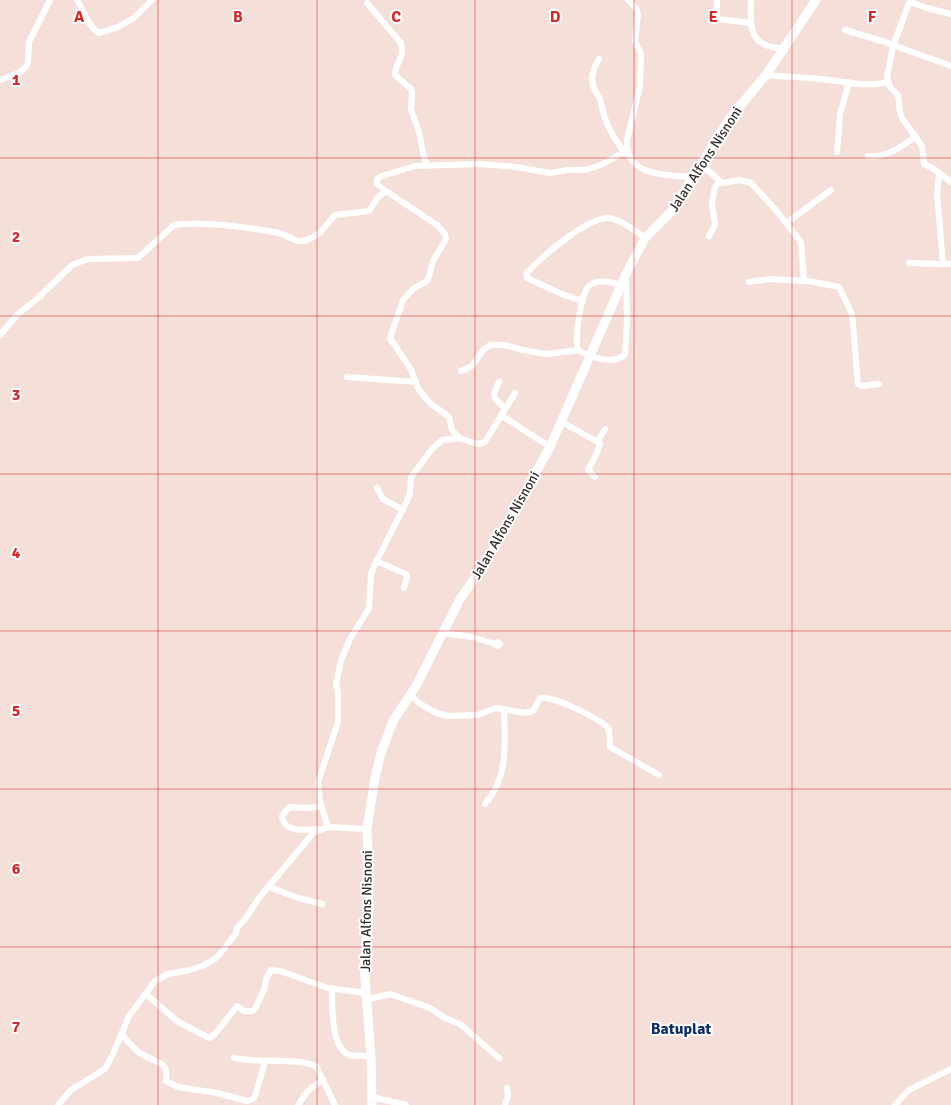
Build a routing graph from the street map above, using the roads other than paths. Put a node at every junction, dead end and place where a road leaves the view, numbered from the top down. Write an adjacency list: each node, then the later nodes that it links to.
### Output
1 (50, 0): 18 (street)
2 (77, 0): 3 (street)
3 (152, 0)
4 (628, 0): 23 (street)
5 (717, 0): 11 (street)
6 (751, 0): 11 (street)
7 (816, 0): 14 (main road, Jalan Alfons Nisnoni)
8 (910, 1): 10 (street); 13 (street)
9 (367, 3): 26 (street)
10 (951, 14)
11 (750, 23): 14 (street)
12 (845, 30): 13 (street)
13 (893, 46): 16 (street); 20 (street)
14 (783, 48): 17 (main road, Jalan Alfons Nisnoni)
15 (599, 58): 23 (street)
16 (951, 66)
17 (766, 76): 19 (street); 25 (main road, Jalan Alfons Nisnoni)
18 (0, 80)
19 (849, 82): 20 (street); 22 (street)
20 (887, 82): 21 (street)
21 (916, 136): 24 (street); 27 (street)
22 (837, 152)
23 (626, 154): 26 (street); 28 (street)
24 (868, 156)
25 (701, 164): 28 (main road, Jalan Alfons Nisnoni); 29 (street)
26 (427, 166): 32 (street)
27 (939, 174): 30 (street); 37 (street)
28 (692, 177): 35 (main road, Jalan Alfons Nisnoni)
29 (719, 182): 33 (street); 34 (street)
30 (951, 182)
31 (831, 190): 33 (street)
32 (386, 191): 44 (street); 49 (street)
33 (786, 223): 40 (street)
34 (709, 236)
35 (645, 238): 39 (main road, Jalan Alfons Nisnoni); 43 (street)
36 (909, 263): 37 (street)
37 (943, 264): 38 (street)
38 (951, 264)
39 (626, 274): 42 (main road, Jalan Alfons Nisnoni); 46 (street)
40 (805, 281): 41 (street); 51 (street)
41 (749, 282)
42 (622, 285): 43 (street); 46 (main road, Jalan Alfons Nisnoni)
43 (582, 301): 45 (street)
44 (0, 335)
45 (578, 350): 46 (street); 47 (street)
46 (590, 355): 55 (main road, Jalan Alfons Nisnoni)
47 (461, 371)
48 (347, 377): 49 (street)
49 (416, 382): 57 (street)
50 (499, 382): 53 (street)
51 (879, 384)
52 (516, 393): 53 (street)
53 (505, 408): 54 (street)
54 (501, 416): 57 (street); 59 (street)
55 (562, 422): 58 (street); 59 (main road, Jalan Alfons Nisnoni)
56 (605, 429): 58 (street)
57 (459, 438): 62 (street)
58 (598, 441): 60 (street)
59 (550, 447): 65 (main road, Jalan Alfons Nisnoni)
60 (595, 477)
61 (377, 488): 62 (street)
62 (403, 510): 63 (street)
63 (376, 561): 64 (street); 71 (street)
64 (404, 588)
65 (444, 634): 66 (street); 67 (main road, Jalan Alfons Nisnoni)
66 (495, 644)
67 (410, 694): 68 (street); 74 (main road, Jalan Alfons Nisnoni)
68 (504, 709): 69 (street); 70 (street)
69 (659, 775)
70 (484, 804)
71 (321, 806): 72 (street); 73 (street)
72 (328, 827): 73 (street); 74 (street)
73 (319, 829): 75 (street)
74 (367, 829): 79 (main road, Jalan Alfons Nisnoni)
75 (270, 887): 76 (street); 78 (street)
76 (322, 904)
77 (332, 988): 78 (street); 79 (street); 81 (street)
78 (146, 994): 80 (street)
79 (366, 997): 81 (main road, Jalan Alfons Nisnoni); 83 (street)
80 (121, 1034): 84 (street); 89 (street)
81 (371, 1056): 88 (main road, Jalan Alfons Nisnoni)
82 (234, 1058): 84 (street)
83 (499, 1058)
84 (265, 1062): 86 (street)
85 (951, 1069): 94 (street)
86 (323, 1079): 90 (street); 91 (street)
87 (507, 1088): 93 (street)
88 (372, 1101): 92 (street)
89 (58, 1105)
90 (298, 1105)
91 (335, 1105)
92 (406, 1105)
93 (505, 1105)
94 (895, 1105)

